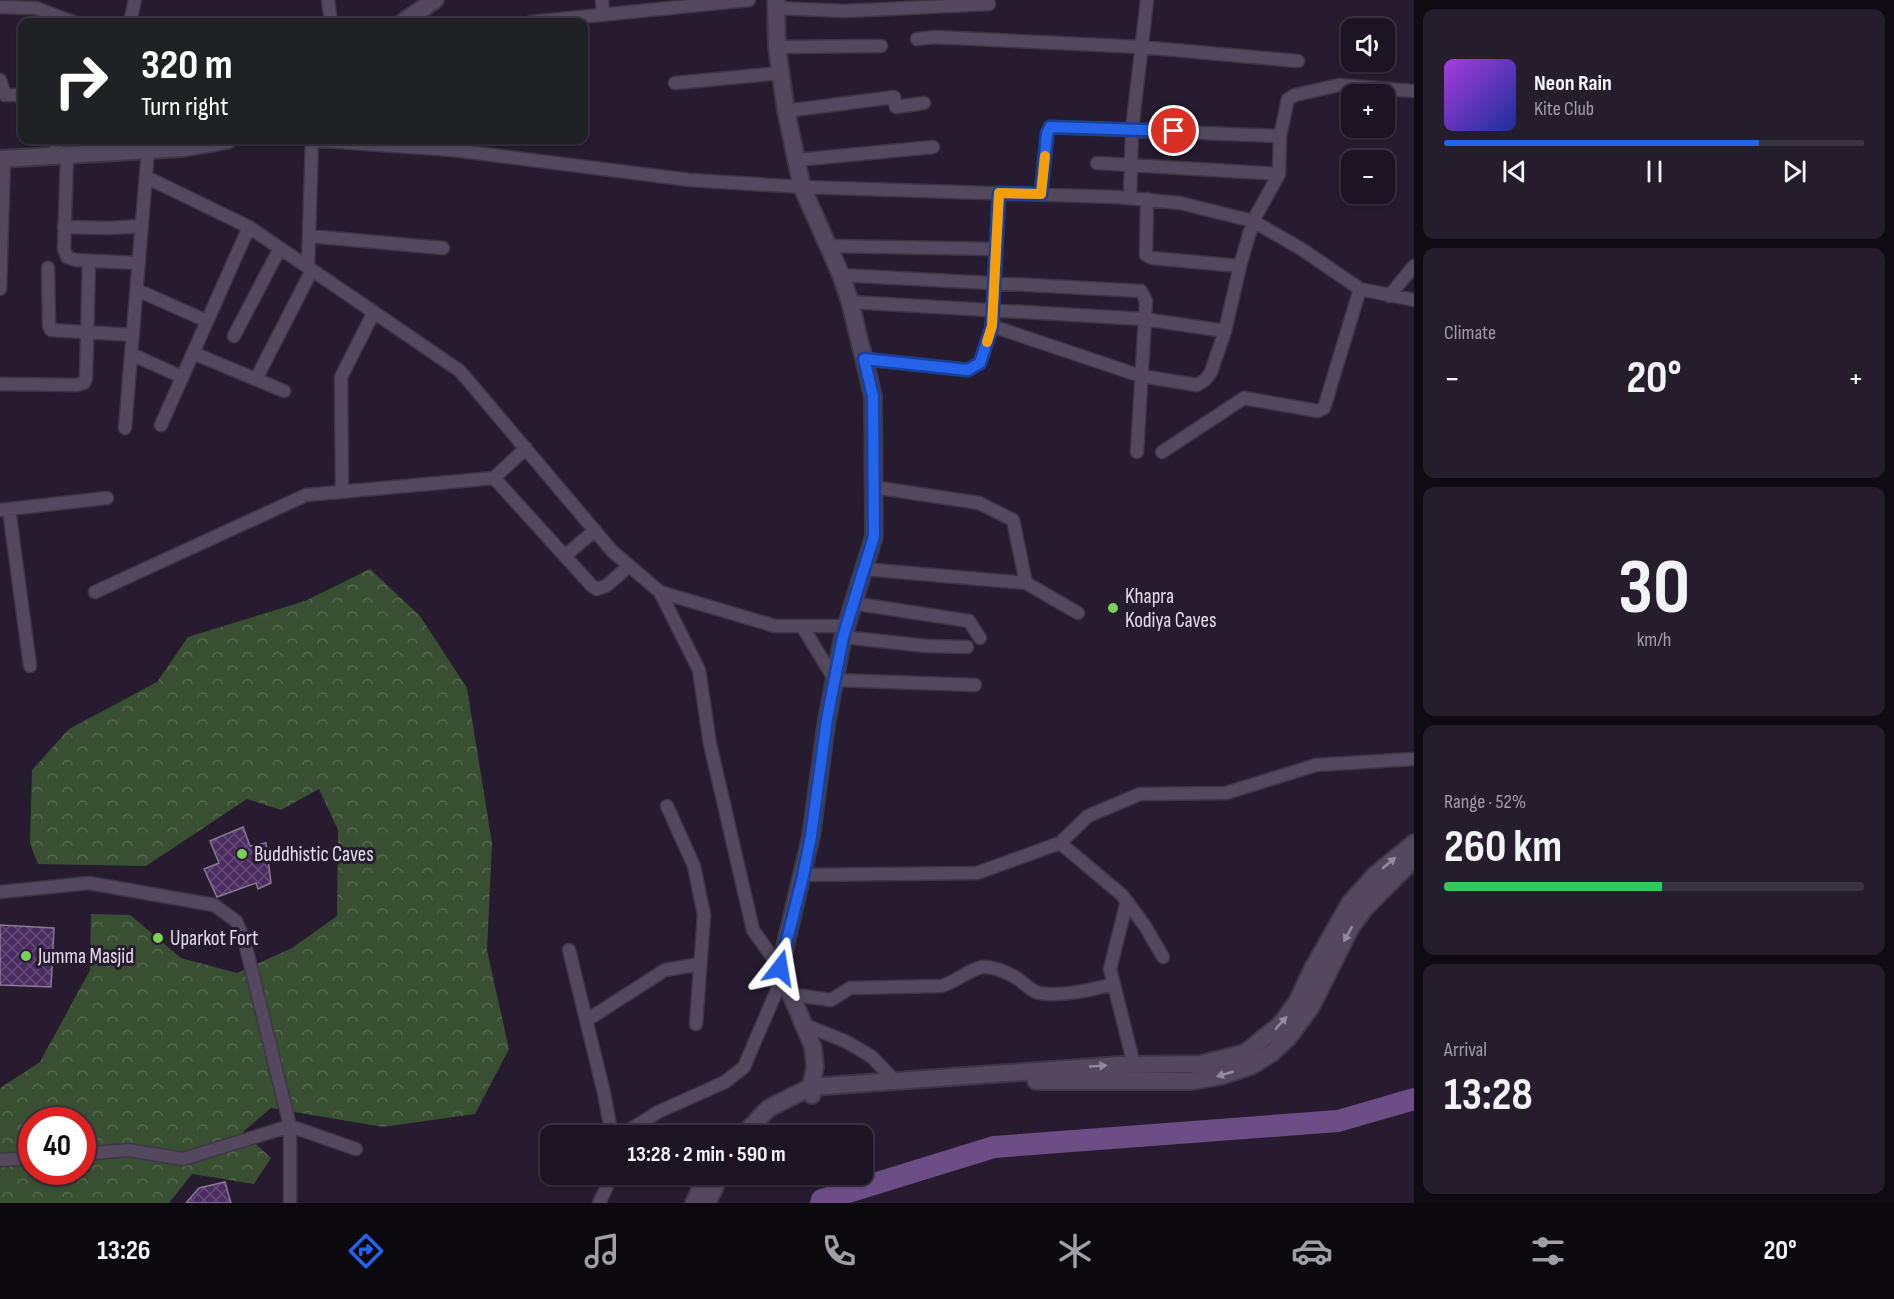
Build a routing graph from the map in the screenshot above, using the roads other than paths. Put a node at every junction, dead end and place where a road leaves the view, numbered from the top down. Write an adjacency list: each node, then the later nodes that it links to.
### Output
1 (135, 0): 12 (street)
2 (328, 0): 13 (street)
3 (435, 0): 14 (main road)
4 (602, 0): 10 (street)
5 (749, 0): 10 (street)
6 (1147, 0): 19 (street)
7 (775, 4): 8 (street); 18 (main road)
8 (989, 4)
9 (0, 8): 11 (street)
10 (603, 15): 15 (street)
11 (62, 18)
12 (131, 18)
13 (330, 18)
14 (409, 18)
15 (572, 18)
16 (918, 39): 19 (street)
17 (880, 46): 18 (street)
18 (777, 47): 21 (main road)
19 (1141, 47): 20 (street); 28 (street)
20 (1298, 61)
21 (781, 73): 23 (street); 27 (main road)
22 (0, 80): 25 (street)
23 (675, 82)
24 (1414, 91): 29 (street)
25 (18, 96)
26 (924, 103): 27 (street)
27 (786, 111): 37 (main road)
28 (1132, 130): 29 (street); 39 (street); 44 (street)
29 (1280, 136): 40 (street)
30 (206, 144): 33 (main road)
31 (312, 144): 51 (street)
32 (368, 144): 42 (street)
33 (147, 145): 35 (main road); 41 (street)
34 (933, 147): 37 (street)
35 (60, 150): 36 (main road); 49 (street)
36 (2, 159): 64 (street)
37 (797, 160): 42 (main road)
38 (1096, 163): 39 (street)
39 (1131, 167): 40 (street); 45 (street)
40 (1279, 174): 47 (street)
41 (146, 177): 48 (street); 50 (street)
42 (802, 187): 43 (street); 52 (main road)
43 (999, 193): 44 (street); 55 (street)
44 (1041, 194): 45 (street)
45 (1130, 198): 46 (street)
46 (1147, 199): 47 (street); 58 (street)
47 (1253, 221): 58 (street); 65 (street)
48 (142, 226): 49 (street); 57 (street)
49 (64, 227): 56 (street)
50 (249, 227): 53 (street); 73 (street)
51 (309, 236): 54 (street); 61 (street)
52 (829, 246): 55 (street); 62 (main road)
53 (280, 248): 61 (street); 78 (street)
54 (443, 248)
55 (996, 249): 63 (street)
56 (89, 261): 57 (street); 76 (street)
57 (139, 263): 66 (street)
58 (1240, 266): 75 (street)
59 (1414, 266): 67 (street)
60 (48, 268): 76 (street)
61 (310, 269): 71 (street); 84 (street)
62 (841, 275): 63 (street); 69 (main road)
63 (994, 284): 70 (street); 72 (street)
64 (0, 289)
65 (1360, 289): 67 (street); 91 (street)
66 (137, 290): 73 (street); 77 (street)
67 (1389, 296): 68 (street)
68 (1414, 300)
69 (850, 302): 70 (street); 81 (main road)
70 (993, 310): 72 (street); 74 (street)
71 (374, 312): 89 (street); 94 (street)
72 (1144, 320): 75 (street); 82 (street)
73 (207, 321): 79 (street)
74 (992, 326): 81 (street); 82 (street)
75 (1224, 331): 82 (street)
76 (87, 333): 77 (street); 85 (street)
77 (133, 335): 80 (street)
78 (234, 336)
79 (193, 353): 83 (street); 84 (street)
80 (131, 354): 83 (street); 88 (street)
81 (864, 359): 93 (main road)
82 (1141, 376): 90 (street)
83 (182, 377): 87 (street)
84 (256, 380): 86 (street)
85 (0, 384)
86 (284, 391)
87 (161, 425)
88 (125, 428)
89 (526, 448): 92 (street); 97 (street)
90 (1137, 452)
91 (1162, 452)
92 (494, 478): 94 (street); 98 (street)
93 (873, 488): 100 (main road); 101 (street)
94 (342, 492): 102 (street)
95 (106, 498): 96 (street)
96 (4, 509): 110 (street)
97 (595, 530): 98 (street); 99 (street)
98 (565, 556): 99 (street)
99 (629, 566): 103 (street)
100 (863, 569): 101 (street); 104 (main road)
101 (1026, 583): 105 (street)
102 (95, 592)
103 (660, 592): 106 (street); 124 (street)
104 (852, 603): 107 (main road); 108 (street)
105 (1078, 613)
106 (802, 626): 107 (street); 111 (street)
107 (844, 632): 109 (street); 111 (main road)
108 (980, 638)
109 (967, 647)
110 (30, 666)
111 (835, 680): 112 (street); 118 (main road)
112 (975, 685)
113 (1414, 759): 115 (street)
114 (667, 806): 123 (street)
115 (1060, 843): 118 (street); 120 (street)
116 (1414, 843): 130 (main road, one-way to 116)
117 (1414, 859): 132 (main road, one-way to 132)
118 (803, 876): 124 (main road)
119 (0, 892): 137 (street)
120 (1127, 901): 122 (street); 125 (street)
121 (569, 950): 127 (street)
122 (1163, 957)
123 (700, 964): 127 (street); 128 (street)
124 (781, 972): 126 (main road); 134 (street)
125 (1114, 984): 126 (street); 130 (street)
126 (789, 994): 129 (main road)
127 (586, 1020): 133 (street)
128 (696, 1024)
129 (805, 1025): 131 (street); 132 (main road)
130 (1134, 1065): 131 (main road, one-way to 130)
131 (894, 1080): 132 (main road)
132 (811, 1091): 135 (main road); 136 (main road)
133 (610, 1125)
134 (637, 1125)
135 (752, 1125)
136 (763, 1125)
137 (290, 1126): 138 (street); 139 (street); 145 (street)
138 (356, 1149)
139 (96, 1153)
140 (18, 1159): 141 (street)
141 (0, 1160)
142 (608, 1185): 146 (street)
143 (702, 1185): 147 (main road)
144 (716, 1185): 148 (main road)
145 (290, 1203)
146 (599, 1203)
147 (693, 1203)
148 (707, 1203)

